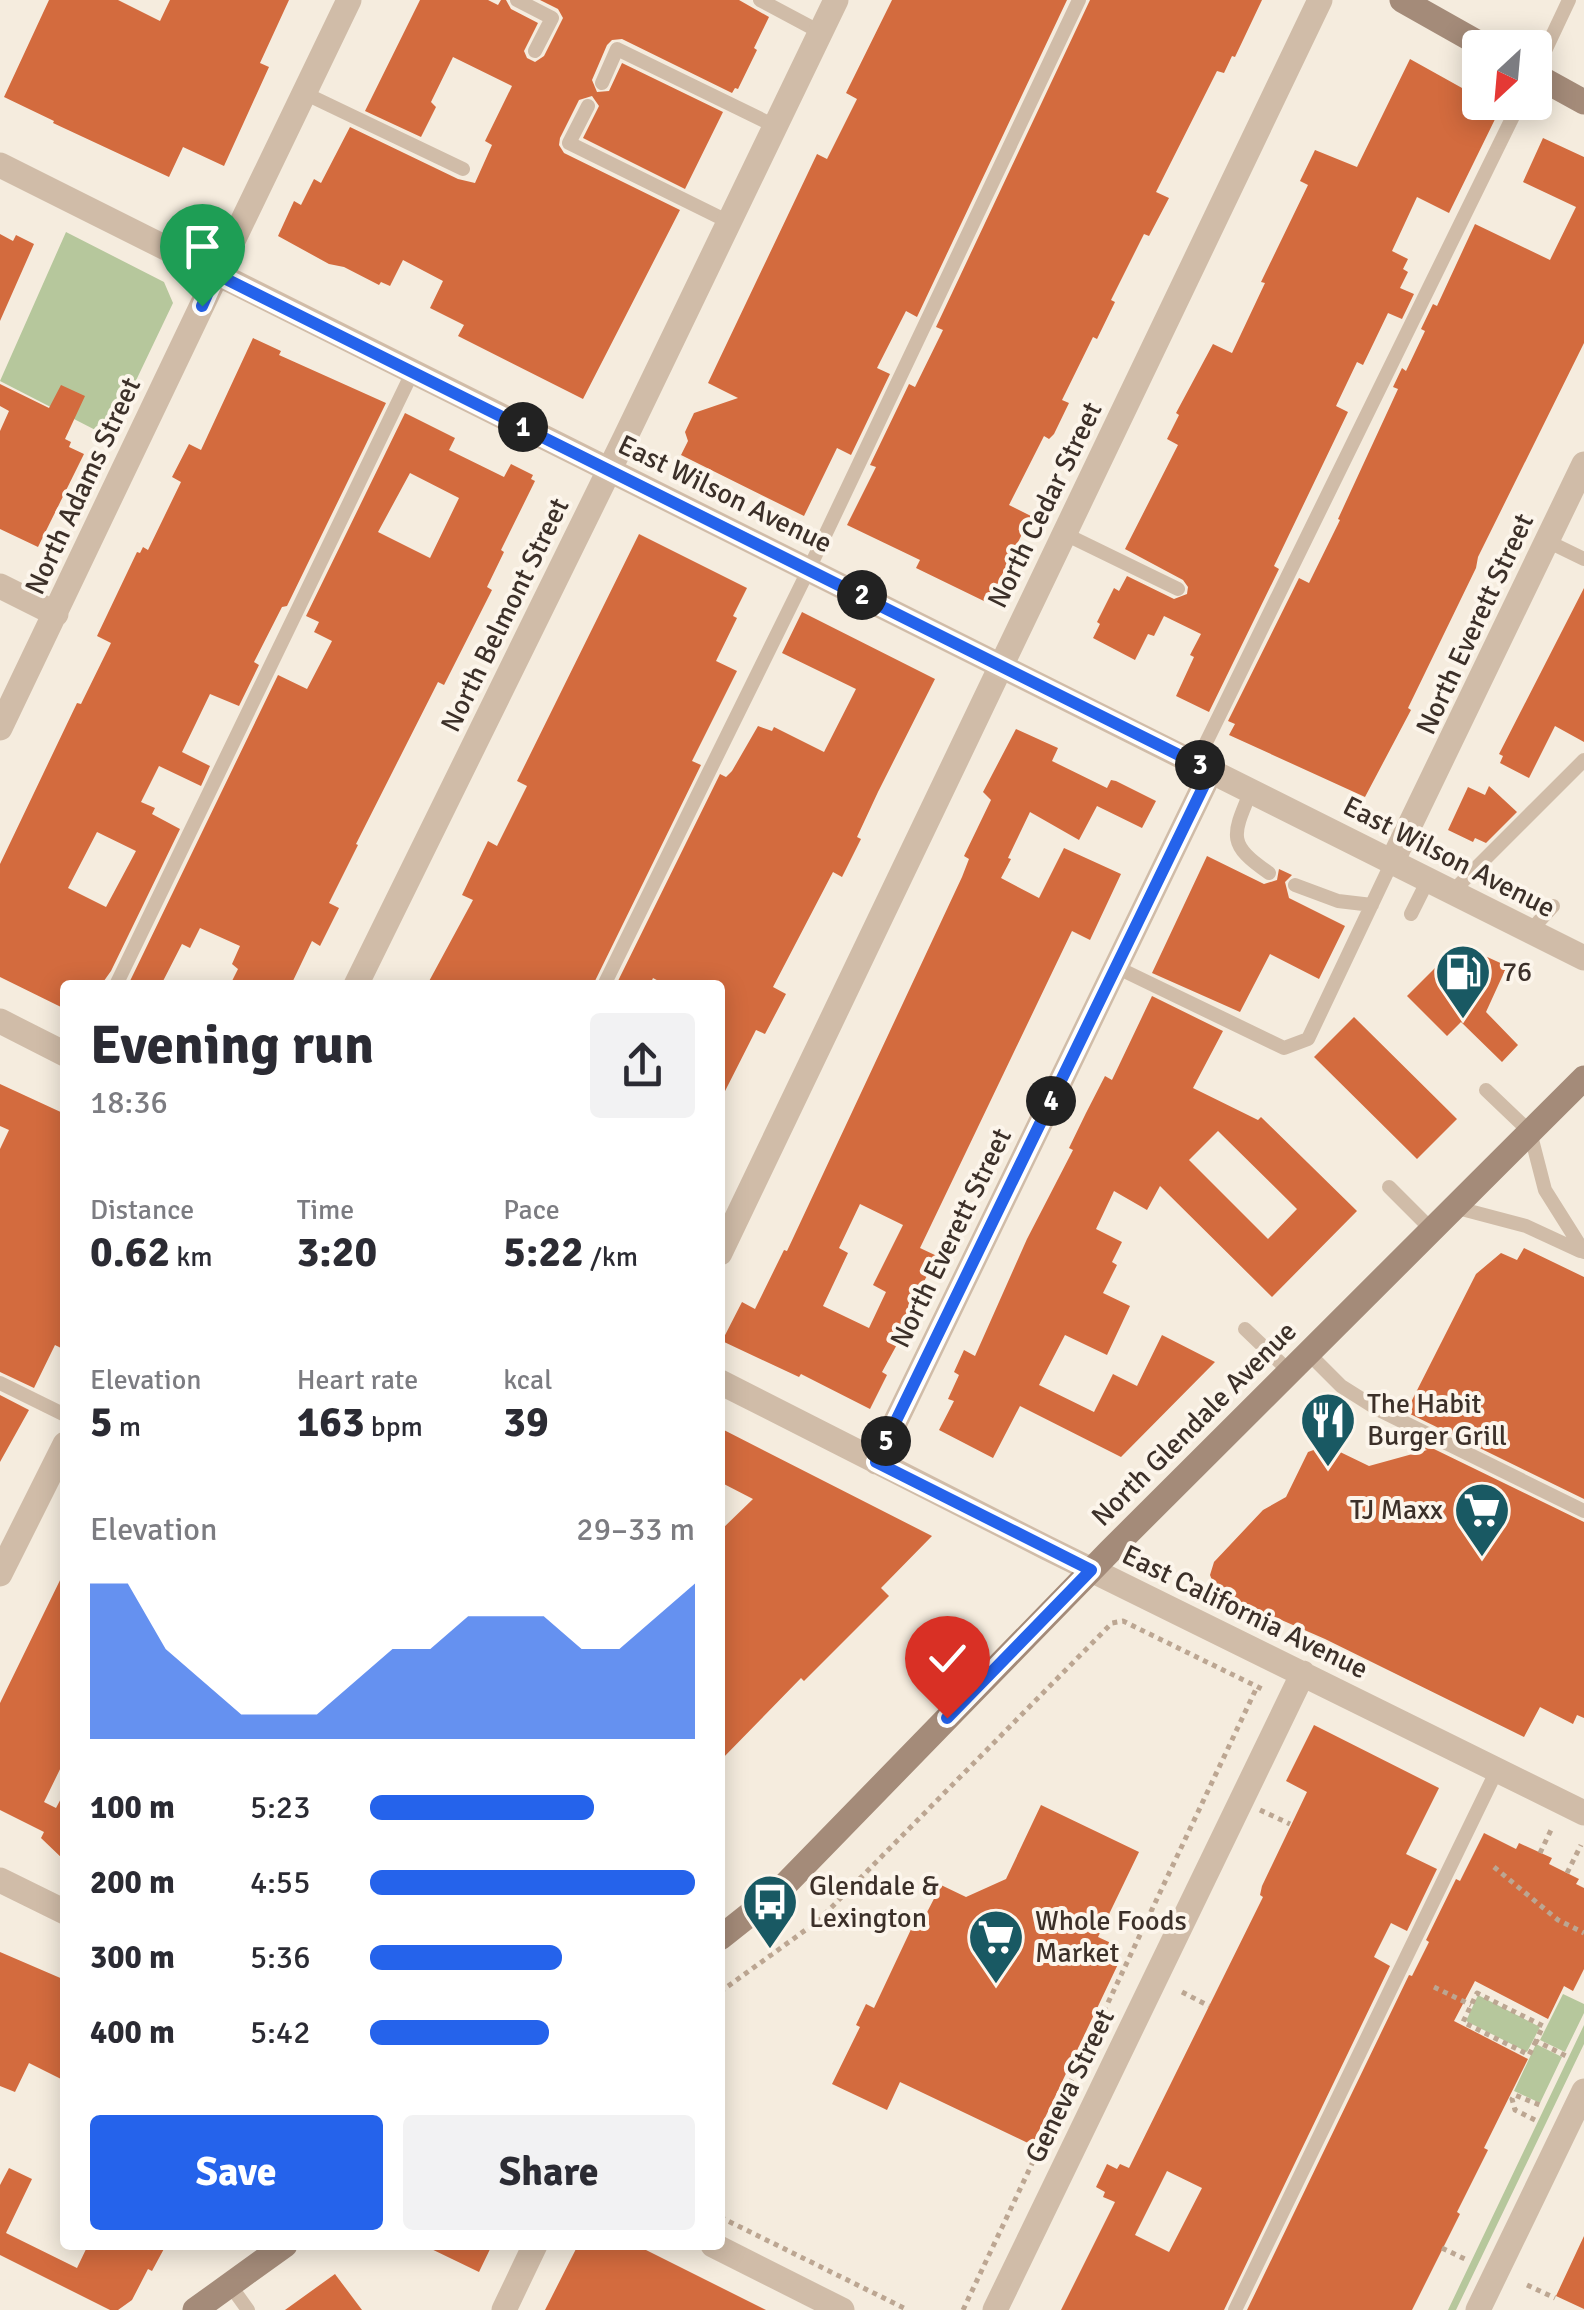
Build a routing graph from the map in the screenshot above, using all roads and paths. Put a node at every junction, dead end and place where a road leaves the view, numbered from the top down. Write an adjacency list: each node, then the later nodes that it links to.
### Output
1 (349, 0): 15 (street, North Adams Street)
2 (517, 0): 12 (lane)
3 (760, 0): 9 (lane)
4 (836, 0): 9 (street, North Belmont Street)
5 (1079, 0): 31 (lane)
6 (1320, 0): 28 (street, North Cedar Street)
7 (1402, 0): 10 (main road)
8 (1569, 0): 11 (lane)
9 (820, 32): 19 (street, North Belmont Street)
10 (1462, 34)
11 (1552, 36)
12 (535, 51)
13 (602, 83): 19 (lane)
14 (1552, 83): 16 (main road)
15 (304, 94): 21 (lane); 23 (street, North Adams Street)
16 (1584, 102)
17 (588, 106): 22 (lane)
18 (1511, 120): 38 (lane)
19 (775, 126): 22 (street, North Belmont Street)
20 (0, 165): 23 (street, East Wilson Avenue)
21 (463, 169)
22 (729, 222): 26 (street, North Belmont Street)
23 (216, 274): 24 (street, East Wilson Avenue); 34 (street, North Adams Street)
24 (413, 372): 26 (street, East Wilson Avenue); 51 (lane)
25 (1584, 464): 27 (street, North Everett Street)
26 (610, 470): 31 (street, East Wilson Avenue); 52 (street, North Belmont Street)
27 (1578, 492): 29 (street, North Everett Street)
28 (1065, 534): 33 (lane); 35 (street, North Cedar Street)
29 (1548, 541): 30 (lane); 40 (street, North Everett Street)
30 (1584, 558)
31 (809, 569): 35 (street, East Wilson Avenue); 53 (lane)
32 (0, 586): 34 (street)
33 (1178, 590)
34 (56, 614): 36 (street, North Adams Street)
35 (1002, 666): 38 (street, East Wilson Avenue); 62 (street, North Cedar Street)
36 (0, 728)
37 (1584, 760): 44 (lane)
38 (1204, 767): 39 (street, East Wilson Avenue); 50 (street, North Everett Street)
39 (1251, 791): 40 (street, East Wilson Avenue); 41 (lane)
40 (1392, 862): 42 (street, East Wilson Avenue); 45 (lane)
41 (1269, 872)
42 (1428, 880): 44 (street, East Wilson Avenue); 47 (lane)
43 (1295, 885): 45 (lane)
44 (1452, 892): 48 (street, East Wilson Avenue)
45 (1372, 905): 50 (lane)
46 (1554, 906): 48 (lane)
47 (1411, 914)
48 (1530, 931): 49 (street, East Wilson Avenue)
49 (1584, 958)
50 (1116, 967): 71 (street, North Everett Street)
51 (118, 980)
52 (358, 980)
53 (606, 980)
54 (0, 1021): 55 (street)
55 (60, 1051)
56 (1584, 1078): 58 (main road, North Glendale Avenue)
57 (1486, 1090): 58 (lane)
58 (1530, 1132): 60 (main road, North Glendale Avenue); 63 (lane)
59 (1388, 1187): 61 (lane)
60 (1454, 1207): 61 (main road, North Glendale Avenue); 63 (lane)
61 (1431, 1229): 65 (main road, North Glendale Avenue)
62 (725, 1243)
63 (1584, 1252)
64 (1245, 1330): 66 (lane)
65 (1308, 1352): 66 (main road, North Glendale Avenue); 72 (lane)
66 (1289, 1371): 73 (main road, North Glendale Avenue)
67 (0, 1383): 69 (lane)
68 (725, 1385): 71 (street, East California Avenue)
69 (60, 1413)
70 (60, 1454): 74 (street)
71 (876, 1462): 73 (street, East California Avenue)
72 (1584, 1510)
73 (1091, 1570): 75 (street, East California Avenue); 88 (main road, North Glendale Avenue)
74 (0, 1574)
75 (1303, 1673): 76 (street, East California Avenue); 114 (street, Geneva Street)
76 (1496, 1770): 78 (street, East California Avenue); 115 (lane)
77 (1258, 1808): 79 (path)
78 (1584, 1813)
79 (1290, 1824)
80 (1551, 1830): 82 (path)
81 (1581, 1844): 84 (path)
82 (1540, 1853)
83 (1494, 1867): 87 (path)
84 (1567, 1873)
85 (0, 1880): 86 (street)
86 (60, 1910)
87 (1584, 1933)
88 (725, 1934)
89 (1434, 1987): 93 (path)
90 (725, 1988): 113 (path)
91 (1182, 1992): 92 (path)
92 (1209, 2006)
93 (1471, 2006): 94 (path); 94 (path)
94 (1536, 2041): 95 (path)
95 (1566, 2056)
96 (1584, 2091): 116 (street)
97 (1542, 2106): 98 (path)
98 (1535, 2120)
99 (725, 2219): 112 (path)
100 (1442, 2248): 104 (path)
101 (279, 2250): 105 (main road)
102 (533, 2250): 110 (street)
103 (723, 2250): 111 (street)
104 (1467, 2260)
105 (230, 2285): 108 (main road); 109 (lane)
106 (1527, 2285): 107 (path)
107 (1555, 2298)
108 (195, 2310)
109 (248, 2310)
110 (504, 2310)
111 (842, 2310)
112 (908, 2310)
113 (964, 2310)
114 (995, 2310)
115 (1235, 2310)
116 (1478, 2310)

